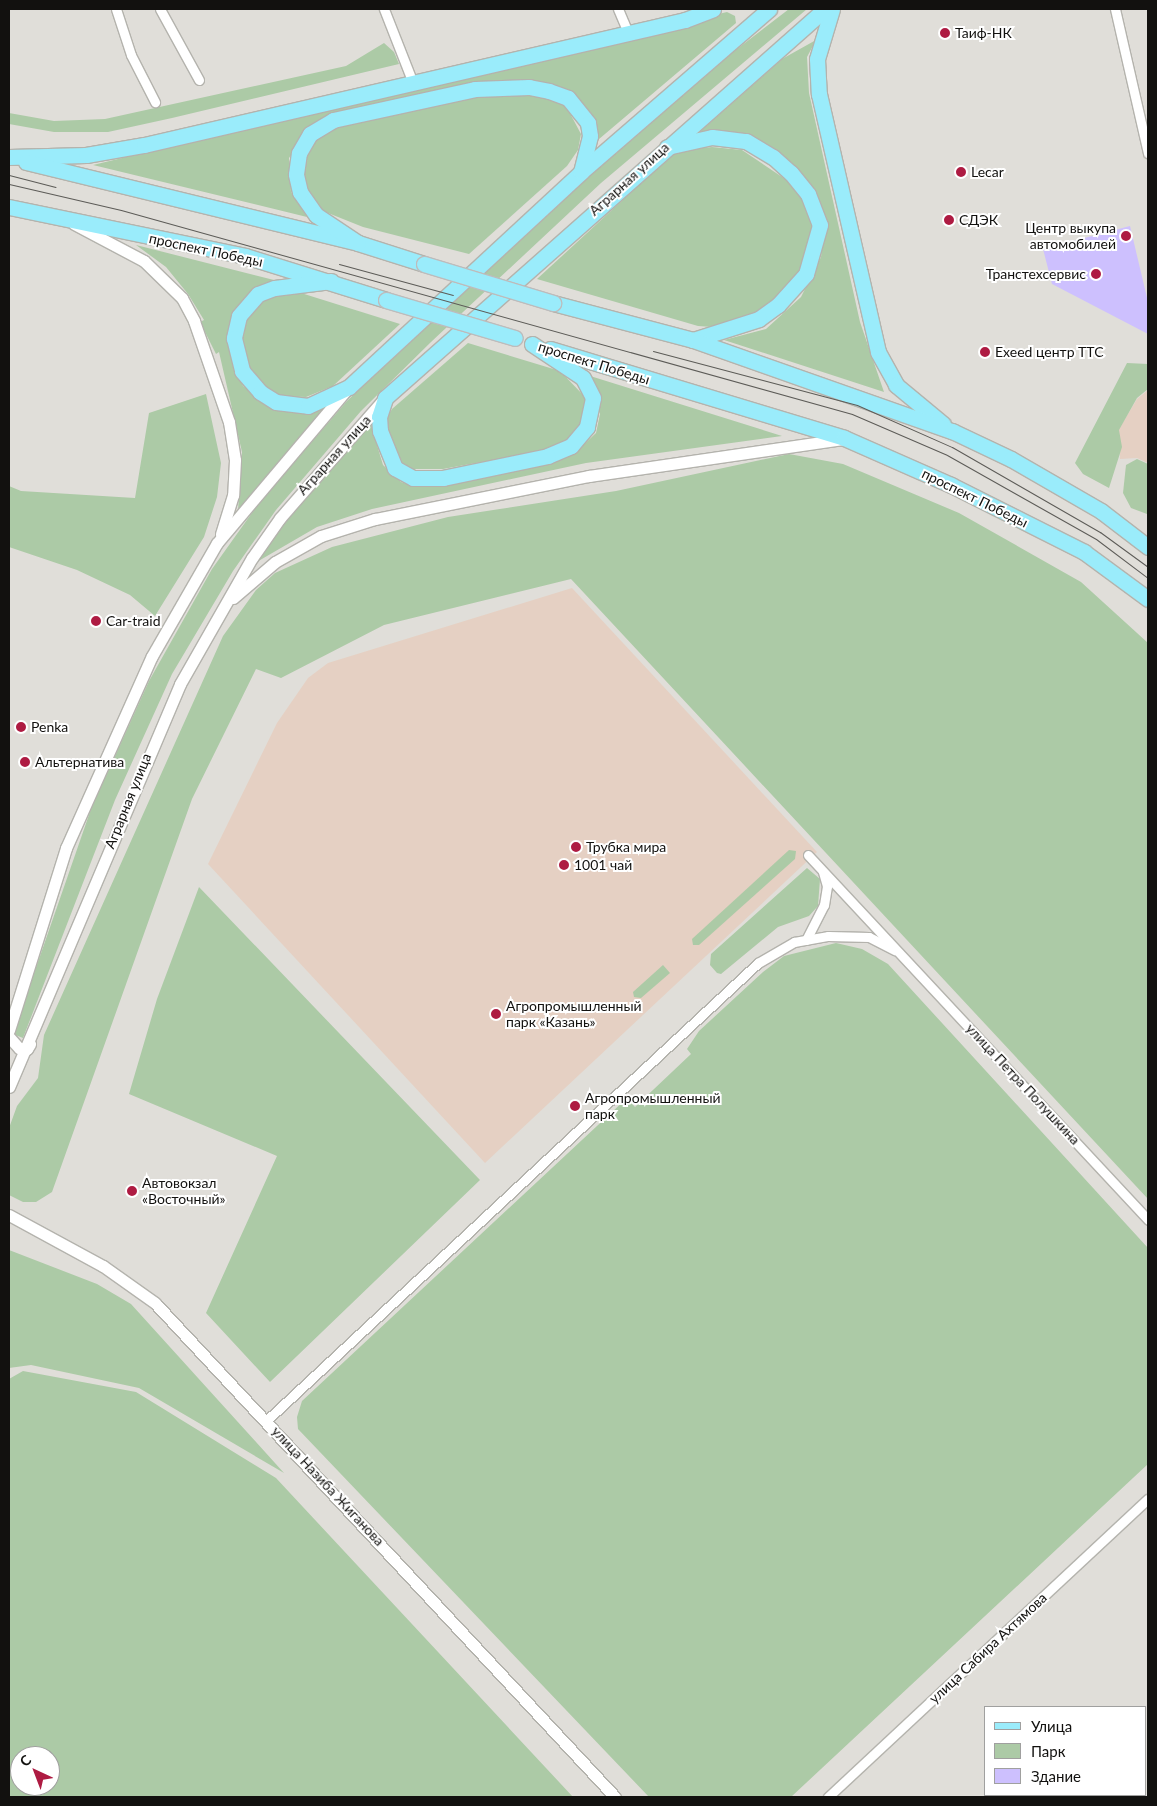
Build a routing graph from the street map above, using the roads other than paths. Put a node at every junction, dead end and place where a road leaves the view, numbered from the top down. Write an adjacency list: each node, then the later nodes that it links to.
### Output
1 (116, 9): 13 (street)
2 (160, 9): 11 (street)
3 (384, 9): 12 (street)
4 (618, 9): 10 (street)
5 (713, 9): 10 (main road)
6 (769, 9): 17 (main road)
7 (826, 9): 14 (main road, Аграрная улица)
8 (832, 9): 26 (main road)
9 (1115, 9): 15 (street)
10 (628, 34): 12 (main road)
11 (199, 80)
12 (413, 83): 16 (main road)
13 (155, 102)
14 (663, 148): 22 (main road); 25 (main road, Аграрная улица)
15 (1148, 153)
16 (9, 157): 20 (main road)
17 (581, 172): 20 (main road); 24 (main road)
18 (9, 207): 19 (main road, проспект Победы)
19 (71, 222): 21 (main road, проспект Победы); 28 (street)
20 (358, 243): 22 (main road, bridge)
21 (331, 282): 23 (main road, проспект Победы, bridge); 24 (main road)
22 (692, 340): 26 (main road)
23 (532, 344): 25 (main road); 27 (main road, проспект Победы)
24 (349, 387): 28 (street)
25 (385, 398): 31 (street, Аграрная улица)
26 (952, 431): 29 (main road)
27 (844, 438): 30 (main road, проспект Победы); 31 (street)
28 (217, 543): 36 (street)
29 (1147, 543)
30 (1148, 599)
31 (222, 608): 38 (street, Аграрная улица)
32 (808, 855): 33 (street, улица Петра Полушкина)
33 (823, 872): 34 (street); 35 (street, улица Петра Полушкина)
34 (806, 940): 35 (street); 42 (street)
35 (895, 950): 41 (street, улица Петра Полушкина)
36 (9, 1030)
37 (9, 1037): 38 (street)
38 (31, 1042): 39 (street, Аграрная улица)
39 (9, 1087)
40 (9, 1215): 42 (street, улица Назиба Жиганова)
41 (1148, 1220)
42 (266, 1420): 44 (street, улица Назиба Жиганова)
43 (1148, 1499): 45 (street, улица Сабира Ахтямова)
44 (614, 1797)
45 (828, 1797)

